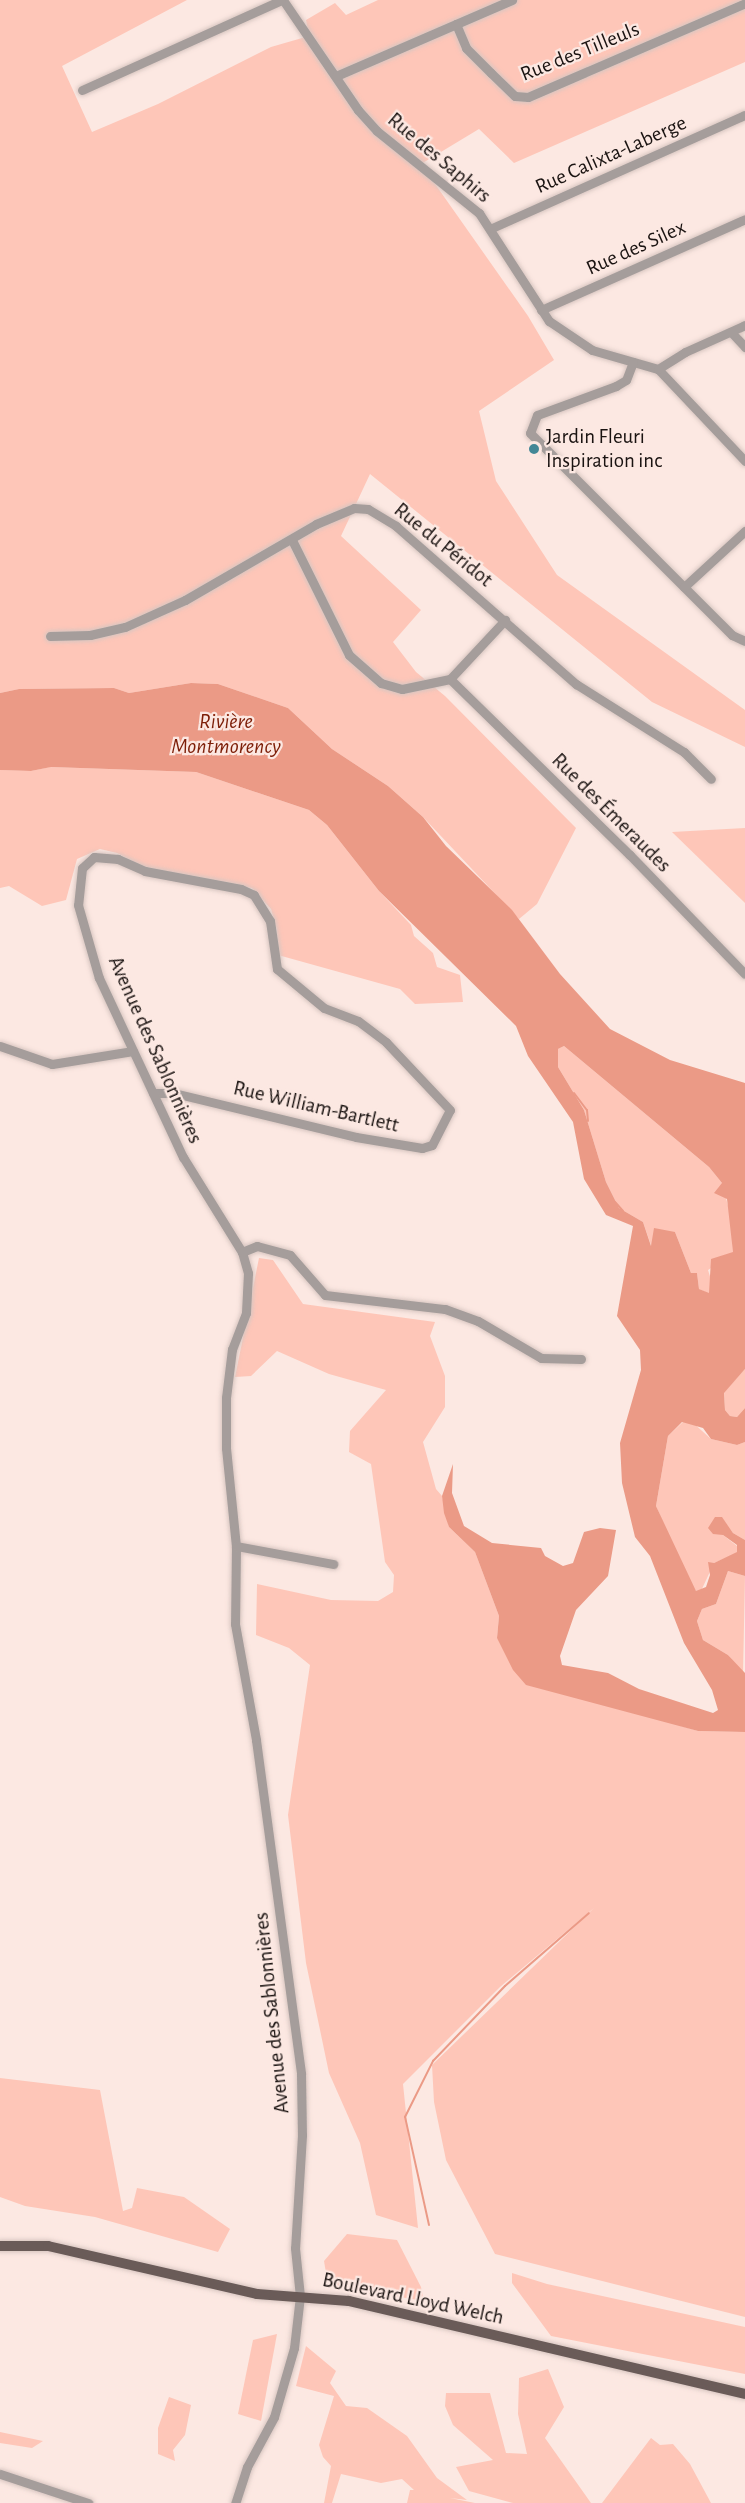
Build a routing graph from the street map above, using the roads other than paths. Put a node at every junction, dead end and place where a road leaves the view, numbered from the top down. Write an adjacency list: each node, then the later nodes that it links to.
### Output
1 (282, 0): 5 (street, Rue des Saphirs); 6 (street)
2 (512, 0): 4 (street)
3 (745, 3): 4 (street, Rue des Tilleuls)
4 (456, 24): 5 (street)
5 (336, 76): 9 (street, Rue des Saphirs)
6 (82, 90)
7 (745, 116): 9 (street, Rue Calixta-Laberge)
8 (745, 219): 10 (street, Rue des Silex)
9 (492, 228): 10 (street, Rue des Saphirs)
10 (541, 310): 14 (street, Rue des Saphirs)
11 (745, 325): 12 (street)
12 (731, 332): 13 (street); 15 (street)
13 (745, 347)
14 (633, 362): 15 (street, Rue des Saphirs); 19 (street)
15 (658, 369): 16 (street)
16 (745, 461)
17 (745, 531): 19 (street)
18 (292, 540): 20 (street, Rue du Péridot); 21 (street, Rue du Péridot); 23 (street)
19 (684, 587): 22 (street)
20 (505, 620): 23 (street); 24 (street, Rue du Péridot)
21 (50, 636)
22 (745, 641)
23 (450, 680): 25 (street, Rue des Émeraudes)
24 (711, 779)
25 (745, 974)
26 (0, 1046): 27 (street)
27 (133, 1051): 28 (street, Avenue des Sablonnières); 29 (street, Avenue des Sablonnières)
28 (153, 1093): 29 (street, Rue William-Bartlett); 30 (street, Avenue des Sablonnières)
29 (450, 1110)
30 (242, 1252): 31 (street); 32 (street, Avenue des Sablonnières)
31 (581, 1359)
32 (236, 1546): 33 (street); 35 (street, Avenue des Sablonnières)
33 (333, 1564)
34 (0, 2246): 35 (main road, Boulevard Lloyd Welch)
35 (300, 2296): 36 (main road, Boulevard Lloyd Welch); 39 (street, Avenue des Sablonnières)
36 (745, 2394)
37 (0, 2474): 38 (street)
38 (88, 2503)
39 (235, 2503)

